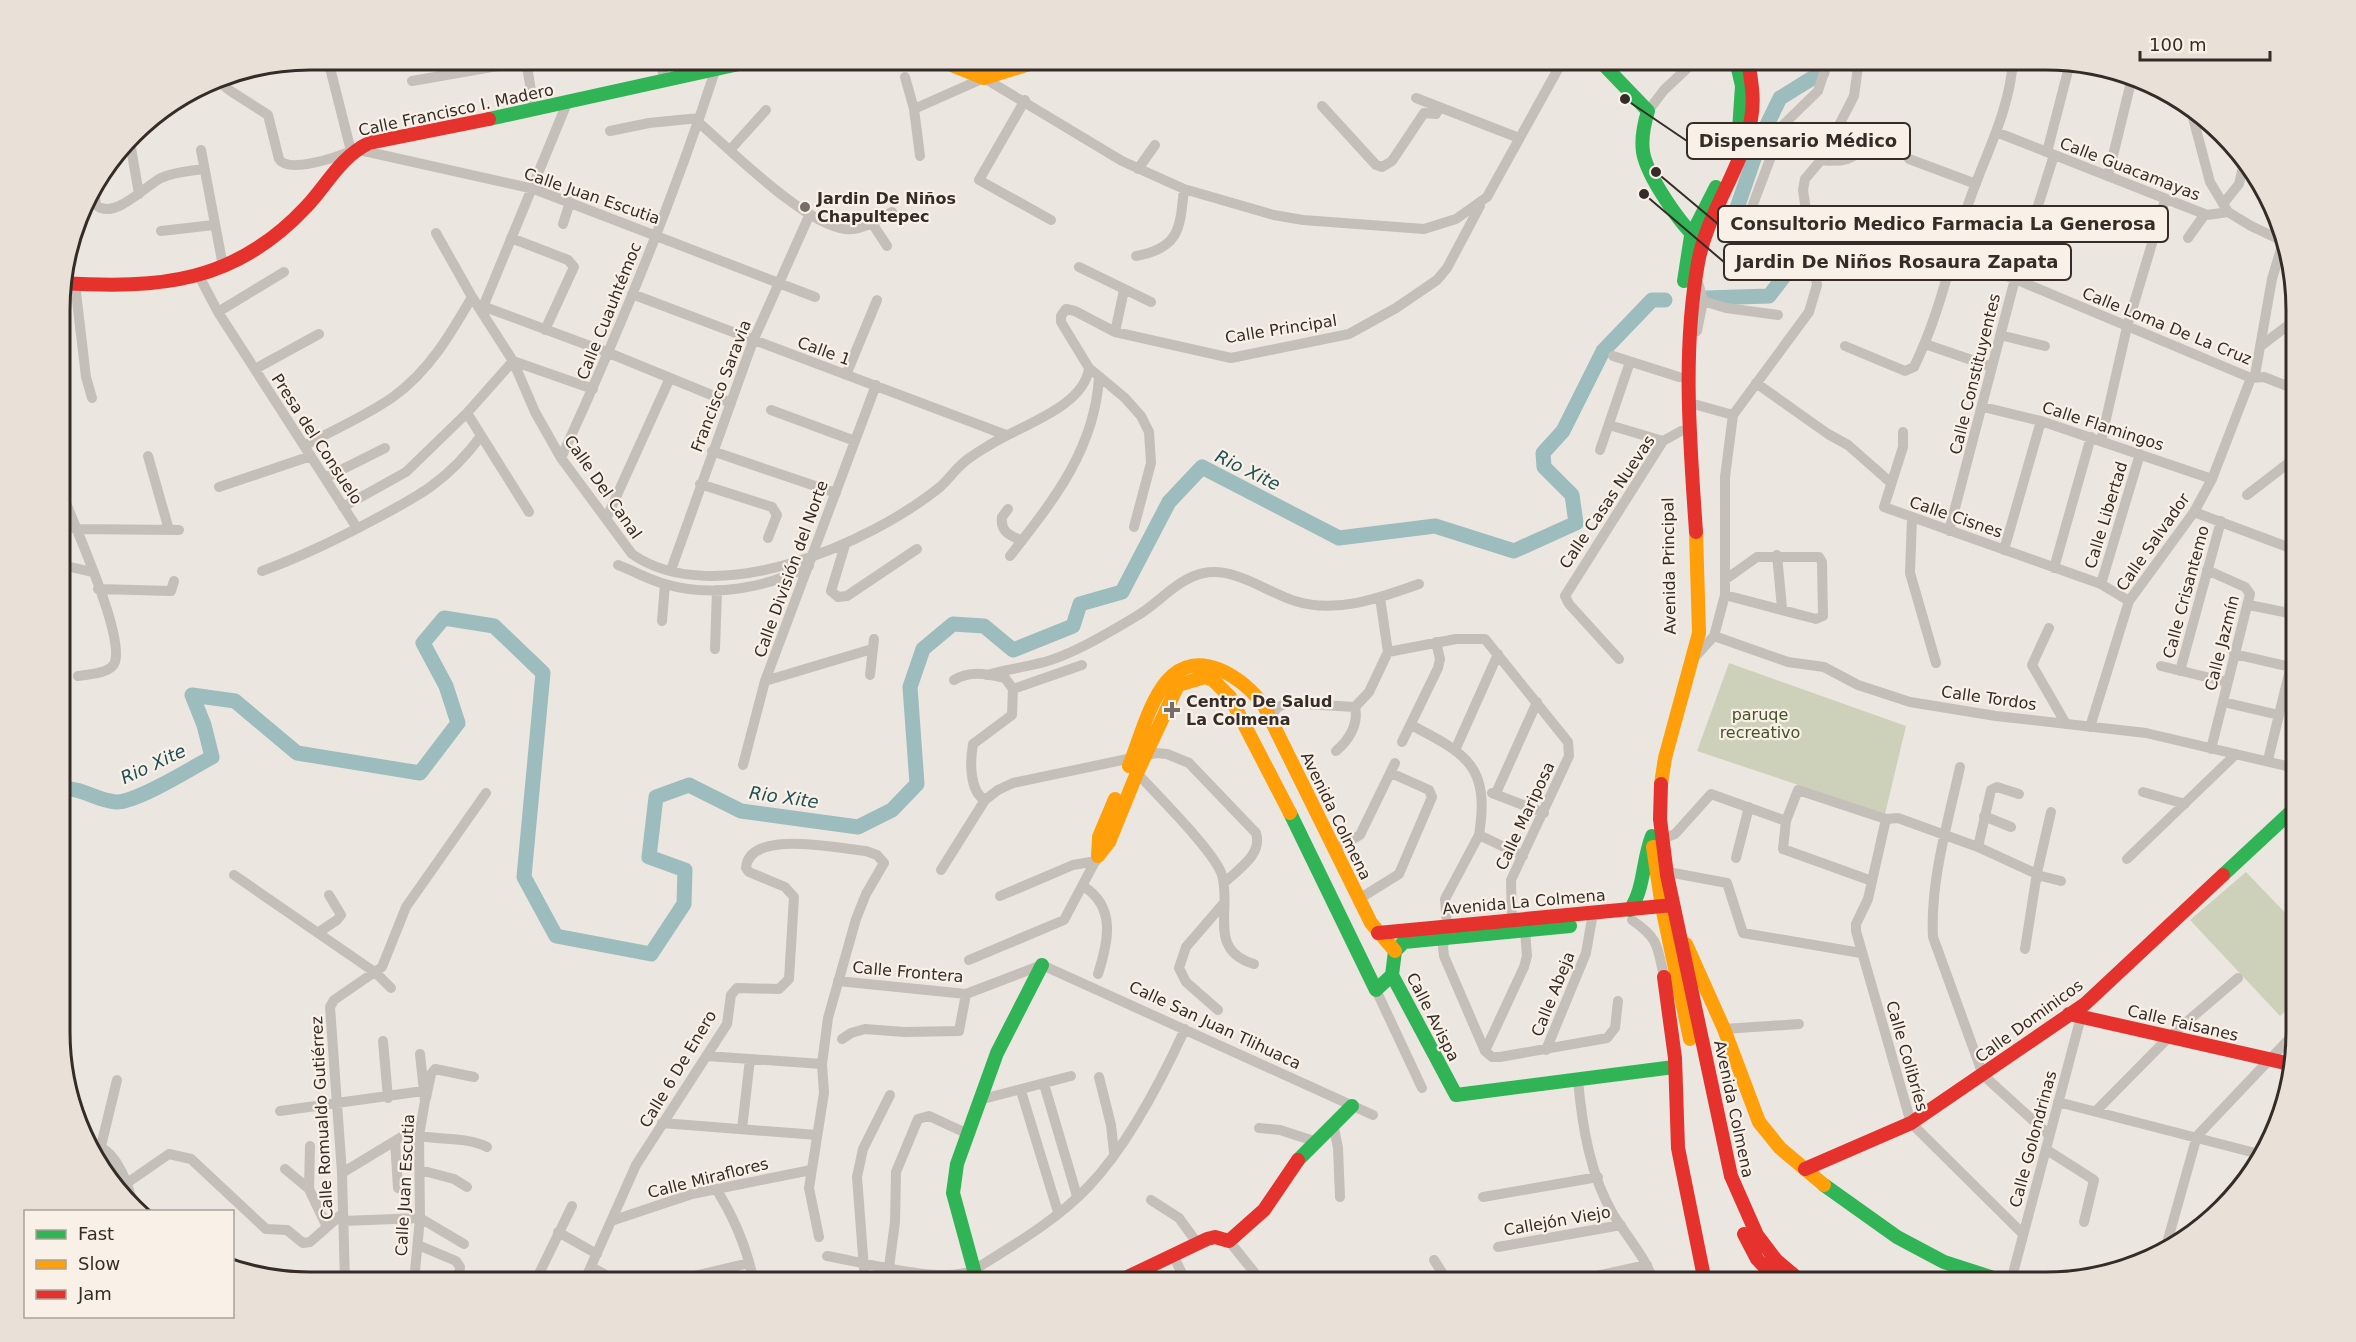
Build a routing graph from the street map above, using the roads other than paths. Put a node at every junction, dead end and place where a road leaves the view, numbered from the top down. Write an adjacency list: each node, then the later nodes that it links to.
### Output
1 (331, 70): 41 (street)
2 (475, 70): 20 (street)
3 (528, 70): 29 (street)
4 (662, 70): 21 (street)
5 (719, 70): 16 (street, Calle Francisco I. Madero)
6 (964, 70): 19 (street)
7 (1010, 70): 19 (street)
8 (1557, 70): 37 (street)
9 (1609, 70): 32 (street)
10 (1685, 70): 32 (street)
11 (1737, 70): 77 (street)
12 (1749, 70): 77 (street)
13 (1825, 70): 78 (street)
14 (1858, 70): 47 (street)
15 (2011, 70): 36 (street)
16 (715, 71): 21 (street, Calle Francisco I. Madero); 33 (street, Calle Cuauhtémoc)
17 (2068, 72): 44 (street, Calle Constituyentes)
18 (905, 77): 30 (street)
19 (984, 78): 25 (street); 30 (street)
20 (412, 81)
21 (664, 81): 26 (street, Calle Francisco I. Madero)
22 (225, 86): 41 (street)
23 (2130, 86): 51 (street)
24 (1416, 98): 28 (street)
25 (1025, 100): 49 (street); 66 (street)
26 (567, 103): 29 (street, Calle Francisco I. Madero); 53 (street)
27 (1322, 106): 28 (street)
28 (1439, 107): 37 (street)
29 (534, 109): 41 (street, Calle Francisco I. Madero)
30 (914, 109): 45 (street)
31 (766, 110): 42 (street)
32 (1648, 111): 77 (street)
33 (699, 120): 35 (street); 42 (street); 73 (street, Calle Cuauhtémoc)
34 (2194, 122): 60 (street)
35 (610, 131)
36 (1996, 132): 44 (street, Calle Guacamayas); 52 (street)
37 (1519, 138): 59 (street)
38 (1155, 145): 49 (street)
39 (1870, 145): 47 (street)
40 (201, 150): 48 (street)
41 (353, 150): 53 (street, Calle Juan Escutia); 83 (street, Calle Francisco I. Madero)
42 (730, 150): 65 (street)
43 (131, 151): 55 (street)
44 (2050, 154): 51 (street, Calle Guacamayas); 62 (street, Calle Constituyentes)
45 (920, 156)
46 (1909, 159): 52 (street)
47 (1821, 160): 125 (street)
48 (203, 169): 55 (street); 69 (street)
49 (1138, 169): 54 (street)
50 (2242, 172): 60 (street)
51 (2108, 176): 56 (street, Calle Guacamayas)
52 (1976, 184): 82 (street)
53 (534, 189): 57 (street, Calle Juan Escutia); 75 (street)
54 (1184, 189): 59 (street); 80 (street)
55 (139, 194): 58 (street)
56 (2165, 200): 64 (street, Calle Guacamayas); 101 (street)
57 (570, 202): 68 (street); 73 (street, Calle Juan Escutia)
58 (96, 203)
59 (1482, 203): 104 (street, Calle Principal)
60 (2225, 208): 64 (street, Calle Guacamayas); 74 (street)
61 (892, 212): 67 (street)
62 (2035, 213): 70 (street); 88 (street, Calle Constituyentes)
63 (1824, 214): 82 (street, Calle Loma De La Cruz)
64 (2205, 214): 76 (street)
65 (809, 216): 67 (street); 89 (street, Francisco Saravia)
66 (1051, 220)
67 (872, 223): 79 (street)
68 (563, 224)
69 (214, 225): 71 (street); 83 (street)
70 (2065, 226)
71 (161, 231)
72 (436, 233): 98 (street, Calle Del Canal)
73 (656, 234): 89 (street, Calle Juan Escutia); 92 (street, Calle Cuauhtémoc)
74 (2274, 236)
75 (512, 238): 98 (street); 103 (street)
76 (2188, 238)
77 (1697, 239): 86 (street, Avenida Principal); 123 (street, Avenida Principal)
78 (1733, 241)
79 (887, 246)
80 (1136, 256)
81 (2279, 256): 109 (street, Calle Salvador)
82 (1952, 258): 88 (street, Calle Loma De La Cruz); 108 (street)
83 (223, 266): 87 (street, Calle Francisco I. Madero)
84 (1079, 267): 91 (street)
85 (284, 272): 99 (street)
86 (1696, 273): 96 (street); 114 (street, Avenida Principal)
87 (199, 276): 90 (street, Calle Francisco I. Madero); 99 (street, Presa del Consuelo)
88 (2014, 279): 101 (street, Calle Loma De La Cruz); 106 (street, Calle Constituyentes)
89 (779, 281): 93 (street, Calle Juan Escutia); 107 (street, Francisco Saravia)
90 (72, 284)
91 (1124, 290): 97 (street); 104 (street)
92 (632, 294): 107 (street, Calle 1); 112 (street, Calle Cuauhtémoc)
93 (815, 297)
94 (71, 298): 129 (street)
95 (877, 300): 120 (street)
96 (1703, 301): 100 (street); 114 (street)
97 (1151, 302)
98 (477, 303): 103 (street); 115 (street, Calle Del Canal); 145 (street)
99 (218, 312): 119 (street, Presa del Consuelo)
100 (1778, 315)
101 (2127, 327): 121 (street, Calle Loma De La Cruz); 142 (street)
102 (2286, 327): 109 (street)
103 (545, 330): 112 (street)
104 (1115, 332): 118 (street, Calle Principal)
105 (319, 334): 119 (street)
106 (2000, 335): 111 (street); 117 (street, Calle Constituyentes)
107 (753, 341): 120 (street, Calle 1); 130 (street, Francisco Saravia)
108 (1925, 344): 110 (street); 117 (street)
109 (2262, 345): 121 (street, Calle Salvador)
110 (1845, 346)
111 (2045, 346)
112 (609, 353): 124 (street); 128 (street, Calle Cuauhtémoc)
113 (1613, 356): 116 (street)
114 (1689, 357): 131 (street, Avenida Principal)
115 (513, 361): 128 (street); 134 (street); 152 (street, Calle Del Canal)
116 (1630, 362): 123 (street); 137 (street)
117 (1992, 367): 132 (street, Calle Constituyentes)
118 (1089, 368): 122 (street); 140 (street)
119 (255, 369): 145 (street, Presa del Consuelo)
120 (846, 375): 127 (street, Calle 1)
121 (2253, 376): 126 (street, Calle Loma De La Cruz); 155 (street, Calle Salvador)
122 (1099, 377): 169 (street); 174 (street)
123 (1679, 377): 138 (street, Avenida Principal)
124 (670, 378): 130 (street); 166 (street)
125 (1756, 383): 135 (street); 156 (street)
126 (2286, 383)
127 (876, 385): 140 (street, Calle 1); 143 (street, Calle División del Norte)
128 (593, 389): 152 (street, Calle Cuauhtémoc)
129 (92, 398)
130 (731, 403): 147 (street, Francisco Saravia)
131 (1690, 403): 135 (street); 210 (street, Avenida Principal)
132 (1983, 407): 136 (street, Calle Flamingos); 172 (street, Calle Constituyentes)
133 (771, 410): 143 (street)
134 (467, 413): 141 (street); 161 (street)
135 (1733, 415): 189 (street)
136 (2041, 421): 142 (street, Calle Flamingos); 178 (street)
137 (1609, 425): 144 (street); 148 (street)
138 (1681, 431): 144 (street, Calle Casas Nuevas); 261 (street, Avenida Principal)
139 (1903, 432): 156 (street)
140 (1006, 435): 175 (street)
141 (481, 436): 163 (street); 170 (street)
142 (2096, 439): 149 (street, Calle Flamingos); 184 (street)
143 (855, 441): 159 (street, Calle División del Norte)
144 (1663, 441): 211 (street, Calle Casas Nuevas)
145 (304, 446): 151 (street, Presa del Consuelo)
146 (385, 448): 154 (street)
147 (712, 450): 157 (street, Francisco Saravia); 159 (street)
148 (1600, 450)
149 (2140, 454): 155 (street, Calle Flamingos); 193 (street, Calle Libertad)
150 (148, 456): 171 (street)
151 (311, 456): 154 (street, Presa del Consuelo); 158 (street)
152 (561, 458): 166 (street, Calle Del Canal)
153 (2286, 465): 160 (street)
154 (325, 478): 161 (street, Presa del Consuelo)
155 (2212, 479): 164 (street, Calle Salvador)
156 (1890, 482): 165 (street, Calle Cisnes)
157 (700, 484): 173 (street); 185 (street, Francisco Saravia)
158 (219, 487)
159 (836, 493): 181 (street, Calle División del Norte)
160 (2247, 495)
161 (344, 507): 170 (street, Presa del Consuelo)
162 (1008, 509): 174 (street)
163 (529, 512)
164 (2194, 513): 168 (street); 198 (street, Calle Salvador)
165 (1912, 517): 172 (street, Calle Cisnes); 212 (street)
166 (607, 518): 185 (street, Calle Del Canal)
167 (70, 520): 171 (street)
168 (2221, 521): 176 (street); 186 (street, Calle Crisantemo)
169 (1134, 527)
170 (357, 528): 187 (street, Presa del Consuelo)
171 (75, 529): 188 (street)
172 (1949, 531): 178 (street, Calle Cisnes)
173 (768, 538)
174 (1022, 541): 180 (street)
175 (845, 545): 177 (street); 181 (street)
176 (2286, 546)
177 (917, 549)
178 (2004, 550): 184 (street, Calle Cisnes)
179 (1777, 555): 189 (street); 200 (street); 200 (street)
180 (1010, 556)
181 (811, 561): 185 (street, Calle Del Canal); 195 (street); 221 (street, Calle División del Norte)
182 (618, 565): 191 (street)
183 (70, 567): 188 (street)
184 (2054, 568): 193 (street, Calle Cisnes)
185 (671, 570)
186 (2207, 570): 199 (street, Calle Jazmín); 216 (street, Calle Crisantemo)
187 (262, 571)
188 (92, 572): 194 (street)
189 (1726, 579): 196 (street)
190 (174, 581): 194 (street)
191 (664, 584): 195 (street); 202 (street)
192 (1419, 584): 197 (street)
193 (2102, 584): 198 (street, Calle Cisnes)
194 (98, 588): 219 (street)
195 (717, 590): 206 (street)
196 (1725, 595): 200 (street); 204 (street)
197 (1380, 598): 207 (street); 218 (street)
198 (2129, 601): 232 (street, Calle Salvador)
199 (2249, 605): 201 (street); 209 (street, Calle Jazmín)
200 (1782, 608)
201 (2286, 613)
202 (662, 621)
203 (2049, 628): 230 (street)
204 (1714, 636): 210 (street); 230 (street, Calle Tordos)
205 (1436, 642): 207 (street, Calle Mariposa); 208 (street, Calle Mariposa); 231 (street)
206 (714, 649)
207 (1388, 652): 227 (street)
208 (1498, 654): 225 (street, Calle Mariposa); 234 (street)
209 (2234, 654): 214 (street); 222 (street, Calle Jazmín)
210 (1696, 656): 261 (street, Avenida Principal)
211 (1619, 660)
212 (1936, 663)
213 (1082, 665): 223 (street)
214 (2286, 665)
215 (2162, 666): 216 (street)
216 (2180, 670): 222 (street)
217 (870, 675): 221 (street)
218 (987, 675): 220 (street); 223 (street)
219 (78, 676)
220 (954, 680)
221 (765, 681): 240 (street, Calle División del Norte)
222 (2227, 682): 226 (street, Calle Jazmín)
223 (1013, 688): 249 (street)
224 (2286, 691): 228 (street)
225 (1537, 702): 246 (street); 253 (street, Calle Mariposa)
226 (2223, 702): 228 (street); 235 (street, Calle Jazmín)
227 (1355, 707): 229 (street); 236 (street)
228 (2279, 715): 239 (street)
229 (1270, 717): 238 (street, Avenida Colmena); 263 (street, Avenida Colmena)
230 (2066, 724): 232 (street, Calle Tordos)
231 (1411, 725): 233 (street); 234 (street)
232 (2090, 727): 235 (street, Calle Tordos)
233 (1402, 742)
234 (1456, 748): 247 (street)
235 (2211, 749): 237 (street, Calle Tordos)
236 (1335, 751)
237 (2236, 754): 239 (street, Calle Tordos); 250 (street)
238 (1139, 757): 243 (street, Avenida Colmena); 249 (street); 266 (street, Avenida Colmena); 274 (street); 300 (street, Avenida Colmena)
239 (2268, 760): 241 (street, Calle Tordos)
240 (743, 765)
241 (2286, 765)
242 (1960, 767): 260 (street)
243 (1137, 773): 266 (street, Avenida Colmena); 274 (street)
244 (2143, 792): 250 (street)
245 (486, 793): 293 (street, Calle Romualdo Gutiérrez)
246 (1496, 793): 247 (street); 253 (street)
247 (1483, 794): 259 (street)
248 (2019, 794): 254 (street)
249 (985, 800): 268 (street)
250 (2185, 804): 267 (street)
251 (1749, 807): 257 (street); 261 (street); 265 (street)
252 (2051, 812): 270 (street)
253 (1544, 813): 264 (street, Calle Mariposa)
254 (1984, 816): 258 (street); 262 (street)
255 (2286, 816): 304 (street, Calle Dominicos)
256 (1886, 819): 257 (street); 260 (street); 273 (street, Calle Colibríes)
257 (1786, 821): 273 (street)
258 (2011, 827)
259 (1479, 835): 264 (street); 284 (street)
260 (1945, 836): 262 (street); 322 (street)
261 (1657, 837): 269 (street, Avenida Principal); 280 (street); 281 (street, Avenida Principal)
262 (1978, 847): 270 (street)
263 (1334, 850): 278 (street, Avenida Colmena); 278 (street)
264 (1523, 856): 283 (street, Calle Mariposa)
265 (1736, 858)
266 (1097, 859): 275 (street, Avenida Colmena); 277 (street)
267 (2127, 859)
268 (941, 870)
269 (1668, 872): 281 (street, Avenida Principal); 289 (street)
270 (2037, 873): 272 (street); 287 (street)
271 (234, 875): 285 (street)
272 (2061, 881)
273 (1872, 882): 289 (street, Calle Colibríes)
274 (1224, 883): 279 (street)
275 (1083, 886): 290 (street, Avenida Colmena); 294 (street)
276 (329, 895): 285 (street)
277 (1000, 896)
278 (1359, 899): 286 (street, Avenida Colmena)
279 (1223, 904): 291 (street); 303 (street)
280 (1631, 915): 281 (street, Avenida La Colmena); 282 (street, Avenida La Colmena); 296 (street)
281 (1670, 915): 305 (street, Avenida Colmena); 308 (street); 421 (street, Avenida Colmena)
282 (1591, 918): 283 (street, Avenida La Colmena); 313 (street, Calle Abeja)
283 (1516, 927): 284 (street, Avenida La Colmena); 314 (street, Calle Mariposa)
284 (1446, 931): 286 (street, Avenida La Colmena); 288 (street, Avenida La Colmena); 314 (street)
285 (319, 932): 293 (street)
286 (1378, 933): 288 (street, Avenida Colmena)
287 (2025, 949)
288 (1395, 951): 295 (street, Calle Avispa)
289 (1861, 953): 343 (street, Calle Colibríes)
290 (969, 960)
291 (1254, 964)
292 (1042, 965): 301 (street, Calle Frontera); 307 (street, Calle San Juan Tlihuaca); 334 (street)
293 (376, 973): 299 (street); 336 (street, Calle Romualdo Gutiérrez)
294 (1098, 974)
295 (1392, 975): 300 (street); 327 (street, Calle Avispa)
296 (1664, 977): 305 (street); 321 (street)
297 (2238, 978): 309 (street)
298 (838, 981): 301 (street, Calle Frontera); 316 (street, Calle 6 De Enero); 320 (street)
299 (391, 987)
300 (1376, 990): 329 (street, Avenida Colmena)
301 (966, 994): 310 (street)
302 (1618, 1001): 313 (street)
303 (1218, 1010)
304 (2078, 1012): 309 (street, Calle Faisanes); 322 (street, Calle Dominicos); 335 (street, Calle Golondrinas)
305 (1683, 1013): 420 (street, Avenida Colmena)
306 (1799, 1023): 308 (street)
307 (1185, 1029): 337 (street, Calle San Juan Tlihuaca); 358 (street)
308 (1724, 1029): 360 (street)
309 (2169, 1038): 318 (street, Calle Faisanes); 338 (street)
310 (842, 1039)
311 (383, 1041): 333 (street)
312 (2285, 1042): 318 (street)
313 (1546, 1050): 314 (street)
314 (1485, 1051)
315 (420, 1054): 332 (street)
316 (706, 1056): 317 (street); 341 (street, Calle 6 De Enero)
317 (750, 1059): 320 (street); 345 (street)
318 (2268, 1059): 319 (street, Calle Faisanes); 350 (street)
319 (2283, 1062)
320 (822, 1064): 348 (street)
321 (1674, 1067): 327 (street); 419 (street)
322 (1983, 1075): 343 (street, Calle Dominicos); 347 (street)
323 (1071, 1076): 328 (street)
324 (474, 1077): 332 (street)
325 (1099, 1077): 358 (street)
326 (117, 1080): 352 (street)
327 (1578, 1080): 364 (street)
328 (1044, 1084): 330 (street); 371 (street)
329 (1422, 1088)
330 (1021, 1091): 334 (street); 376 (street)
331 (890, 1095): 397 (street)
332 (424, 1096): 333 (street); 349 (street, Calle Juan Escutia)
333 (388, 1098): 336 (street)
334 (979, 1100): 346 (street)
335 (2058, 1102): 338 (street); 347 (street, Calle Golondrinas)
336 (337, 1103): 339 (street); 363 (street, Calle Romualdo Gutiérrez)
337 (1352, 1106): 340 (street, Calle San Juan Tlihuaca); 342 (street)
338 (2097, 1110): 350 (street)
339 (280, 1111)
340 (1373, 1115)
341 (662, 1123): 345 (street); 379 (street, Calle 6 De Enero)
342 (1333, 1123): 351 (street); 372 (street)
343 (1911, 1123): 360 (street, Calle Dominicos); 384 (street, Calle Colibríes)
344 (1259, 1128): 351 (street)
345 (742, 1129): 348 (street)
346 (966, 1133): 400 (street); 411 (street)
347 (2048, 1134): 355 (street, Calle Golondrinas)
348 (818, 1135): 362 (street)
349 (419, 1136): 354 (street); 361 (street, Calle Juan Escutia)
350 (2197, 1136): 357 (street); 386 (street)
351 (1314, 1141): 387 (street)
352 (98, 1143)
353 (310, 1146): 369 (street)
354 (487, 1147)
355 (2047, 1150): 380 (street); 384 (street, Calle Golondrinas)
356 (103, 1151): 365 (street)
357 (2252, 1152)
358 (1114, 1153): 371 (street)
359 (285, 1169): 369 (street)
360 (1805, 1169): 422 (street)
361 (420, 1170): 366 (street); 378 (street, Calle Juan Escutia)
362 (811, 1170): 370 (street, Calle Miraflores); 385 (street)
363 (342, 1173): 368 (street); 377 (street, Calle Romualdo Gutiérrez)
364 (1598, 1177): 373 (street); 381 (street)
365 (127, 1182): 367 (street); 382 (street)
366 (467, 1187)
367 (129, 1188)
368 (398, 1188)
369 (309, 1189): 382 (street)
370 (716, 1189): 379 (street, Calle Miraflores); 396 (street)
371 (1077, 1196): 376 (street)
372 (1340, 1197)
373 (1483, 1197)
374 (1151, 1200): 389 (street)
375 (572, 1206): 383 (street)
376 (1058, 1212): 412 (street)
377 (343, 1217): 378 (street); 382 (street); 401 (street, Calle Romualdo Gutiérrez)
378 (420, 1218): 388 (street); 390 (street, Calle Juan Escutia)
379 (614, 1220): 392 (street, Calle 6 De Enero)
380 (2084, 1222)
381 (1621, 1225): 391 (street, Callejón Viejo); 398 (street)
382 (327, 1227)
383 (558, 1232): 392 (street); 404 (street)
384 (2023, 1234): 423 (street, Calle Golondrinas)
385 (819, 1237)
386 (2169, 1237)
387 (1229, 1241): 389 (street); 415 (street)
388 (464, 1244)
389 (1198, 1244): 394 (street)
390 (418, 1245): 402 (street, Calle Juan Escutia); 403 (street)
391 (1498, 1247)
392 (597, 1254): 399 (street, Calle 6 De Enero)
393 (826, 1256): 397 (street)
394 (1174, 1257): 413 (street); 414 (street)
395 (1434, 1260): 416 (street)
396 (749, 1263): 407 (street); 408 (street)
397 (865, 1263): 400 (street); 409 (street)
398 (1647, 1265): 417 (street); 418 (street)
399 (591, 1267): 405 (street, Calle 6 De Enero); 406 (street)
400 (889, 1267): 410 (street)
401 (345, 1272)
402 (415, 1272)
403 (459, 1272)
404 (540, 1272)
405 (589, 1272)
406 (600, 1272)
407 (711, 1272)
408 (751, 1272)
409 (865, 1272)
410 (905, 1272)
411 (972, 1272)
412 (978, 1272)
413 (1150, 1272)
414 (1181, 1272)
415 (1254, 1272)
416 (1442, 1272)
417 (1614, 1272)
418 (1650, 1272)
419 (1703, 1272)
420 (1769, 1272)
421 (1788, 1272)
422 (1975, 1272)
423 (2013, 1272)

